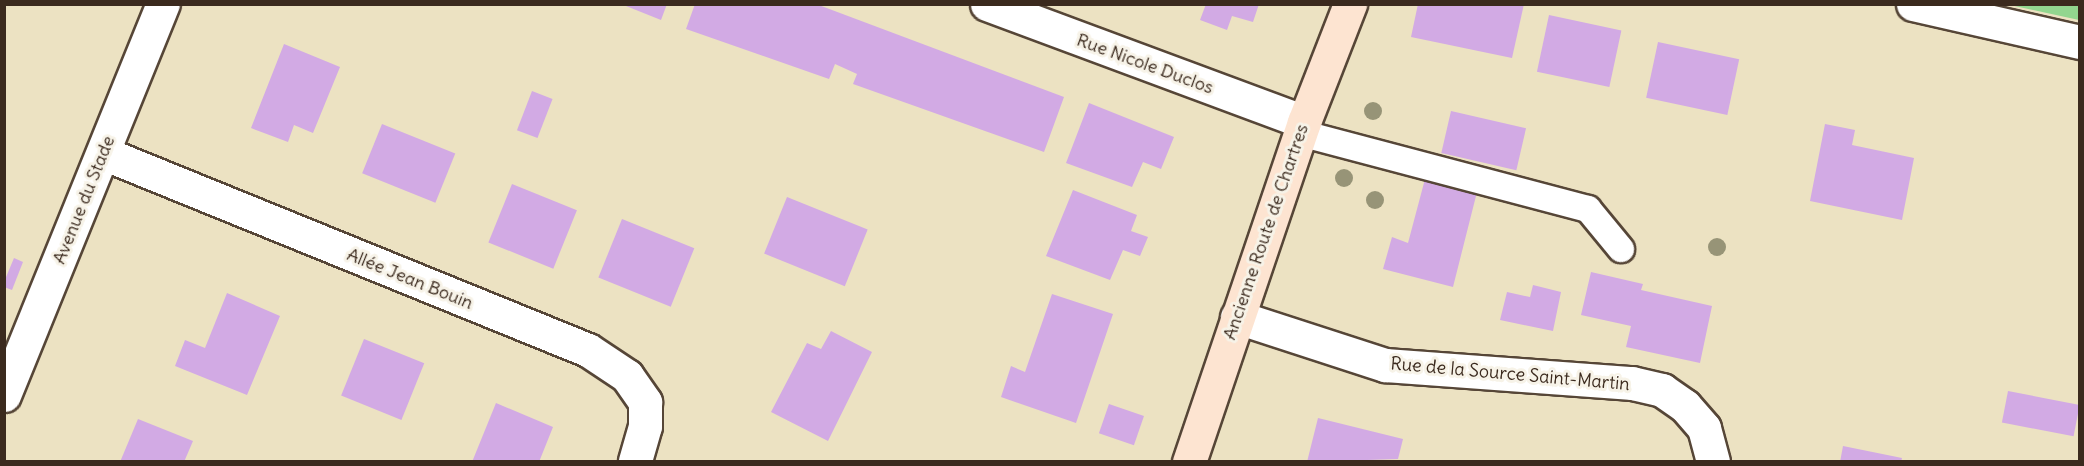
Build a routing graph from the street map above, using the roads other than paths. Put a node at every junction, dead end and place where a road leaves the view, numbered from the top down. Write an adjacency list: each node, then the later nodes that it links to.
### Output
1 (164, 4): 7 (street, Avenue du Stade)
2 (987, 4): 6 (street, Rue Nicole Duclos)
3 (1350, 4): 6 (main road, Ancienne Route de Chartres)
4 (1913, 4): 5 (street)
5 (2079, 42)
6 (1302, 128): 8 (lane); 9 (main road, Ancienne Route de Chartres)
7 (103, 153): 10 (street, Avenue du Stade); 11 (street, Allée Jean Bouin)
8 (1621, 249)
9 (1237, 317): 12 (main road, Ancienne Route de Chartres); 13 (street, Rue de la Source Saint-Martin)
10 (4, 395)
11 (635, 462)
12 (1189, 462)
13 (1713, 462)

